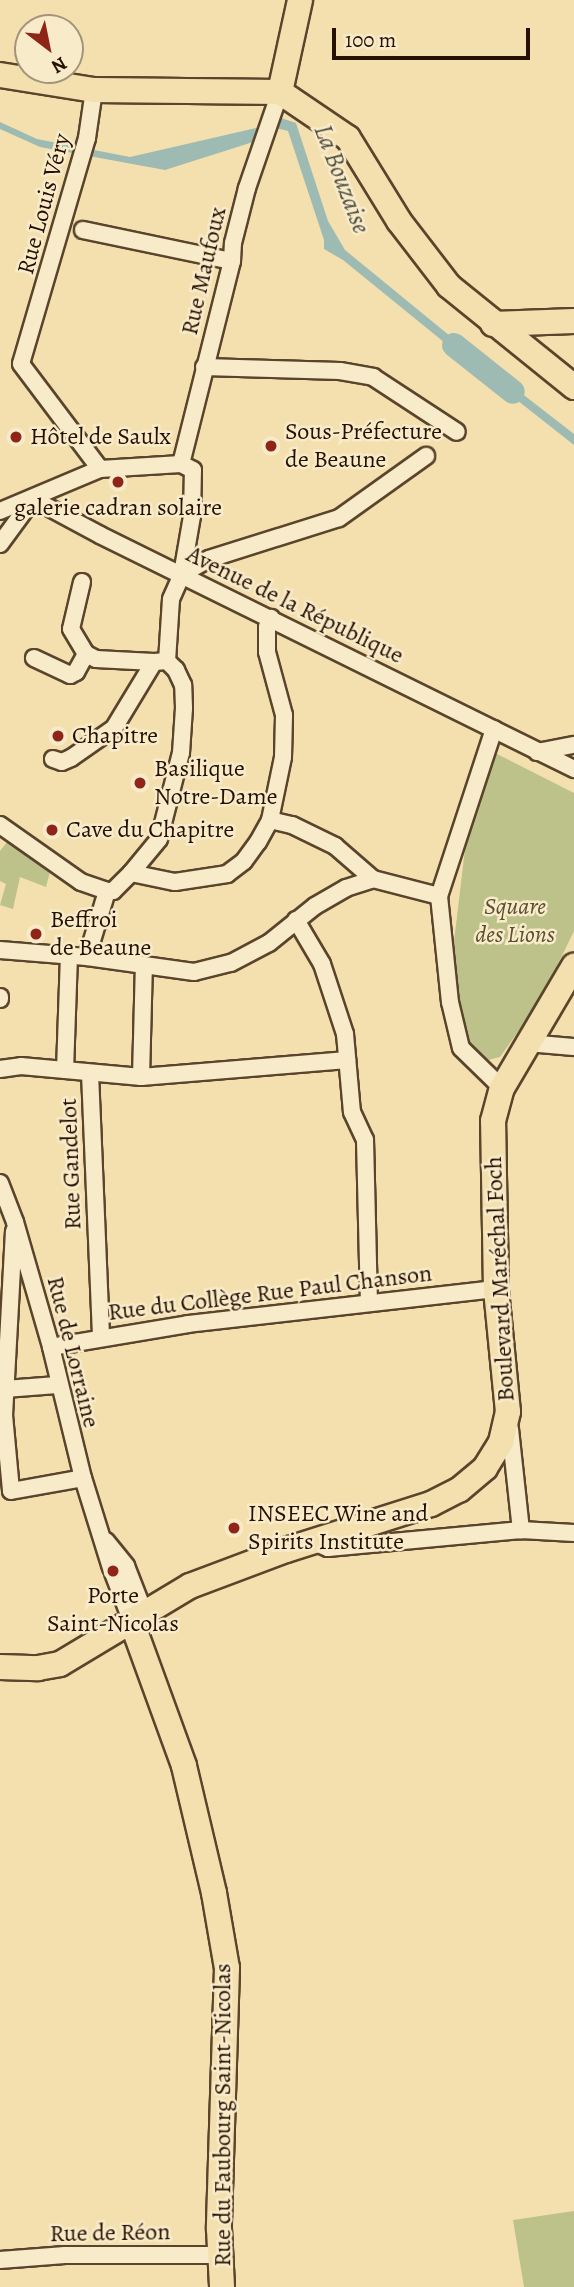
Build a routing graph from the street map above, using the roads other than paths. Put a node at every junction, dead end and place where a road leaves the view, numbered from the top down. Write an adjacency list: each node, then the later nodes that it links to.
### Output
1 (300, 0): 4 (main road)
2 (0, 75): 3 (main road)
3 (94, 90): 4 (main road); 14 (street, Rue Louis Véry)
4 (280, 92): 6 (street, Rue Maufoux); 8 (main road)
5 (83, 230): 6 (street)
6 (232, 261): 9 (street, Rue Maufoux)
7 (574, 321): 8 (main road)
8 (493, 324): 10 (main road)
9 (204, 367): 11 (street); 13 (street, Rue Maufoux)
10 (574, 387)
11 (457, 432)
12 (426, 456): 18 (street)
13 (181, 464): 14 (street); 18 (street)
14 (100, 469): 15 (street)
15 (33, 499): 16 (street); 17 (street); 18 (street, Avenue de la République)
16 (0, 510)
17 (0, 544)
18 (182, 574): 20 (street, Avenue de la République); 23 (street)
19 (82, 582): 21 (street)
20 (271, 618): 24 (street, Avenue de la République); 29 (street)
21 (86, 654): 22 (street); 23 (street)
22 (34, 658)
23 (160, 661): 27 (street); 31 (street)
24 (494, 729): 26 (street, Avenue de la République); 34 (street)
25 (574, 745): 26 (street)
26 (537, 752): 28 (street, Avenue de la République)
27 (53, 759)
28 (574, 769)
29 (270, 820): 31 (street); 32 (street)
30 (0, 825): 33 (street)
31 (131, 873): 33 (street)
32 (373, 879): 34 (street); 35 (street)
33 (107, 891): 38 (street)
34 (439, 896): 48 (street)
35 (296, 920): 39 (street); 43 (street)
36 (0, 950): 37 (street)
37 (69, 955): 38 (street); 45 (street)
38 (87, 957): 39 (street)
39 (144, 965): 47 (street)
40 (574, 967): 41 (main road, Boulevard Maréchal Foch)
41 (527, 1042): 42 (street); 48 (main road, Boulevard Maréchal Foch)
42 (574, 1046)
43 (347, 1060): 47 (street); 52 (street)
44 (0, 1069): 45 (street)
45 (65, 1070): 46 (street)
46 (90, 1073): 47 (street); 53 (street, Rue Gandelot)
47 (141, 1077)
48 (502, 1088): 51 (main road, Boulevard Maréchal Foch)
49 (0, 1183): 50 (street, Rue de Lorraine)
50 (15, 1222): 54 (street, Rue de Lorraine); 56 (street)
51 (496, 1289): 52 (street, Rue du Collège Rue Paul Chanson); 58 (main road, Boulevard Maréchal Foch)
52 (369, 1301): 53 (street, Rue du Collège Rue Paul Chanson)
53 (101, 1337): 54 (street, Rue du Collège Rue Paul Chanson)
54 (51, 1347): 55 (street, Rue de Lorraine)
55 (57, 1385): 56 (street); 59 (street, Rue de Lorraine)
56 (5, 1389): 57 (street)
57 (3, 1462): 59 (street)
58 (503, 1463): 60 (street); 63 (main road, Boulevard Maréchal Foch)
59 (82, 1478): 61 (street, Rue de Lorraine)
60 (521, 1531): 62 (street); 63 (street)
61 (100, 1533): 64 (street, Rue de Lorraine); 64 (street, Rue de Lorraine)
62 (574, 1534)
63 (311, 1542): 64 (main road, Boulevard Maréchal Foch)
64 (142, 1622): 65 (main road, Boulevard Maréchal Foch); 66 (main road, Rue du Faubourg Saint-Nicolas)
65 (60, 1664): 66 (main road); 67 (main road)
66 (148, 1664): 68 (main road, Rue du Faubourg Saint-Nicolas)
67 (0, 1667)
68 (220, 2255): 69 (street, Rue de Réon); 70 (main road, Rue du Faubourg Saint-Nicolas)
69 (0, 2260)
70 (222, 2287)

